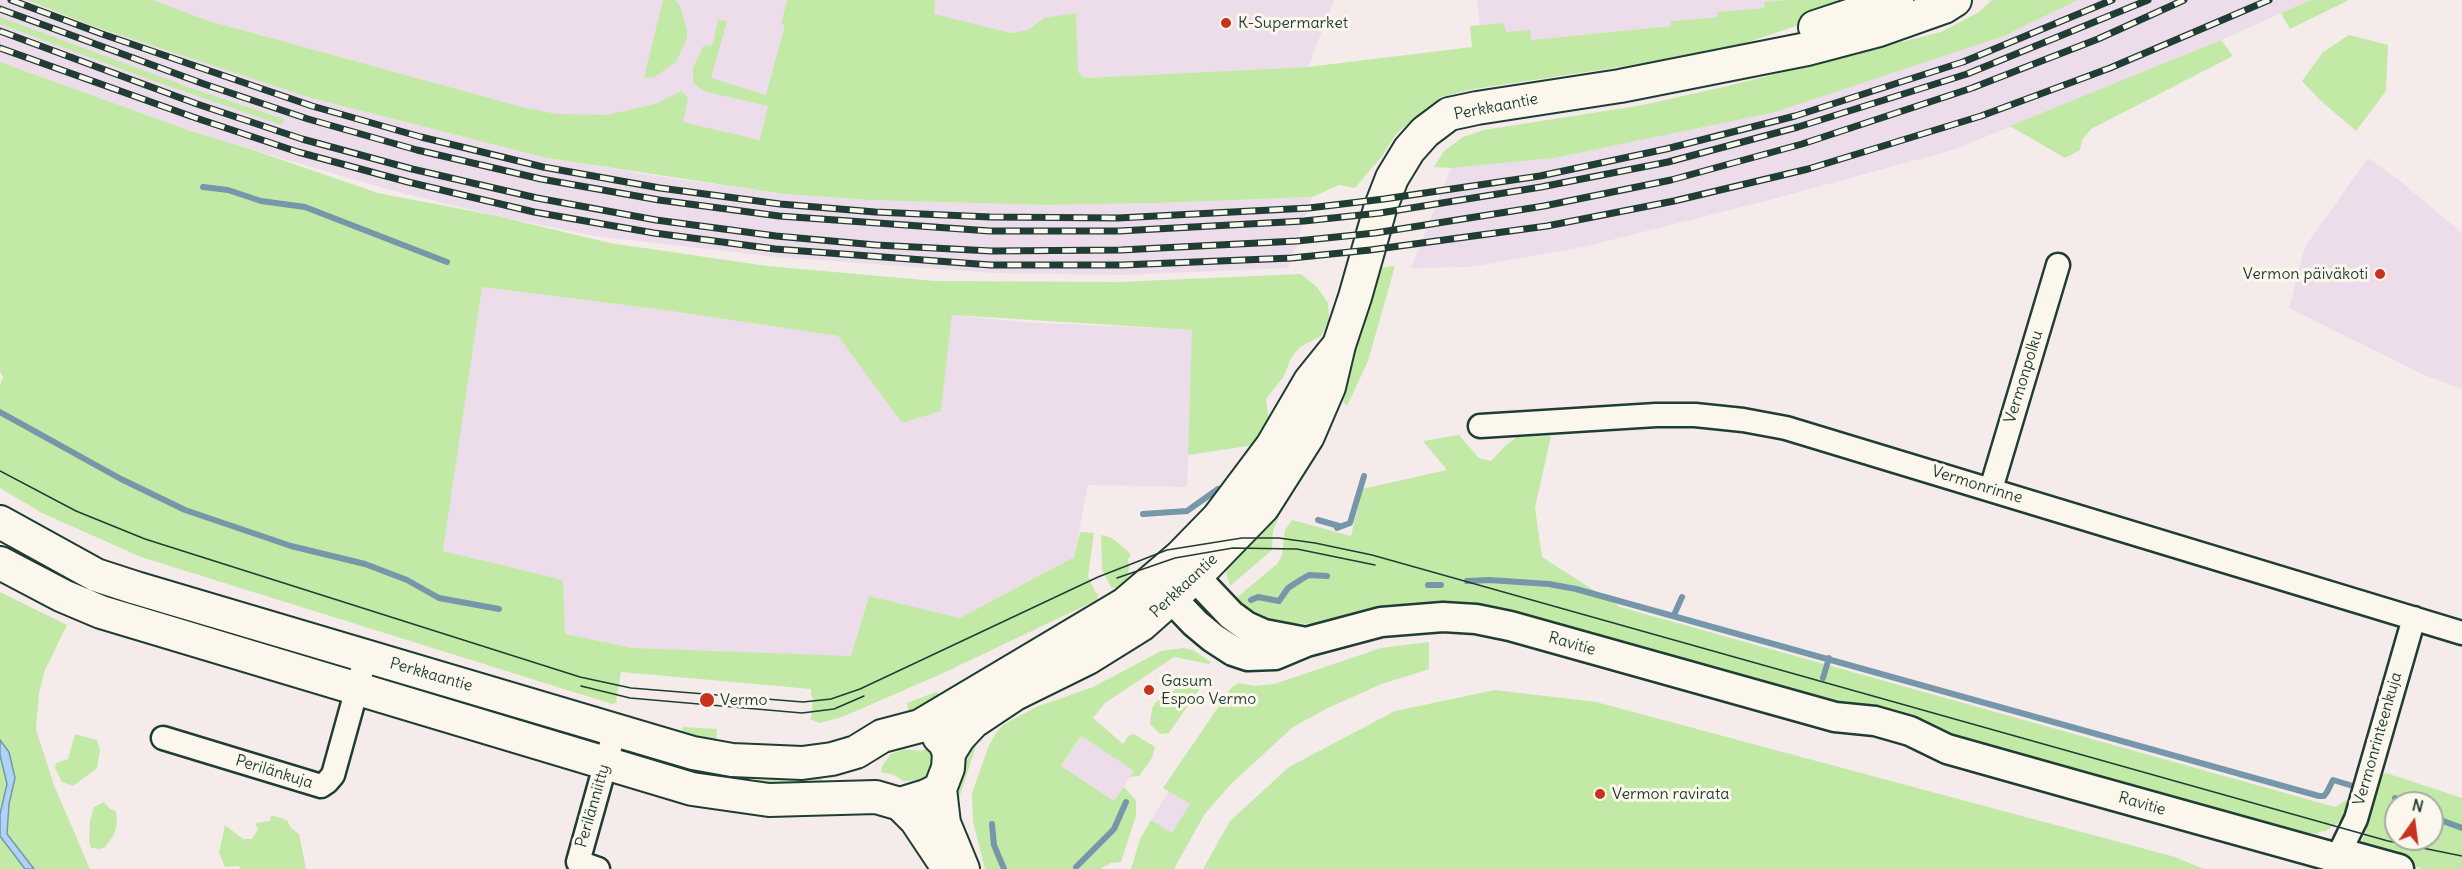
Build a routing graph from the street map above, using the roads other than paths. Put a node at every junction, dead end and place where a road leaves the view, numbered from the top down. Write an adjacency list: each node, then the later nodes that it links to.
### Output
1 (1897, 0): 3 (main road, Perkkaantie)
2 (1955, 0): 3 (main road, Perkkaantie)
3 (1728, 63): 9 (main road, Perkkaantie)
4 (2058, 265): 6 (street, Vermonpolku)
5 (1480, 426): 6 (street, Vermonrinne)
6 (1991, 489): 11 (street, Vermonrinne)
7 (0, 522): 14 (main road, Perkkaantie)
8 (0, 563): 15 (main road, Perkkaantie)
9 (1186, 568): 10 (main road, Perkkaantie); 13 (street, Ravitie)
10 (1163, 589): 13 (street, Ravitie); 16 (main road, Perkkaantie); 20 (main road, Perkkaantie)
11 (2414, 618): 12 (street, Vermonrinne); 24 (street, Vermonrinteenkuja)
12 (2462, 633)
13 (1306, 642): 24 (street, Ravitie)
14 (366, 656): 15 (street, Perilänkuja); 17 (main road, Perkkaantie)
15 (357, 689): 18 (street, Perilänkuja); 21 (main road, Perkkaantie)
16 (920, 726): 19 (main road); 20 (main road)
17 (615, 730): 19 (main road, Perkkaantie); 21 (street, Perilänniitty)
18 (163, 738)
19 (873, 742): 23 (main road)
20 (949, 753): 22 (main road)
21 (605, 762): 23 (main road, Perkkaantie); 25 (street, Perilänniitty)
22 (940, 789): 23 (main road); 27 (main road)
23 (888, 800): 26 (main road)
24 (2343, 863): 28 (street, Ravitie)
25 (598, 869)
26 (948, 869)
27 (963, 869)
28 (2399, 869)

